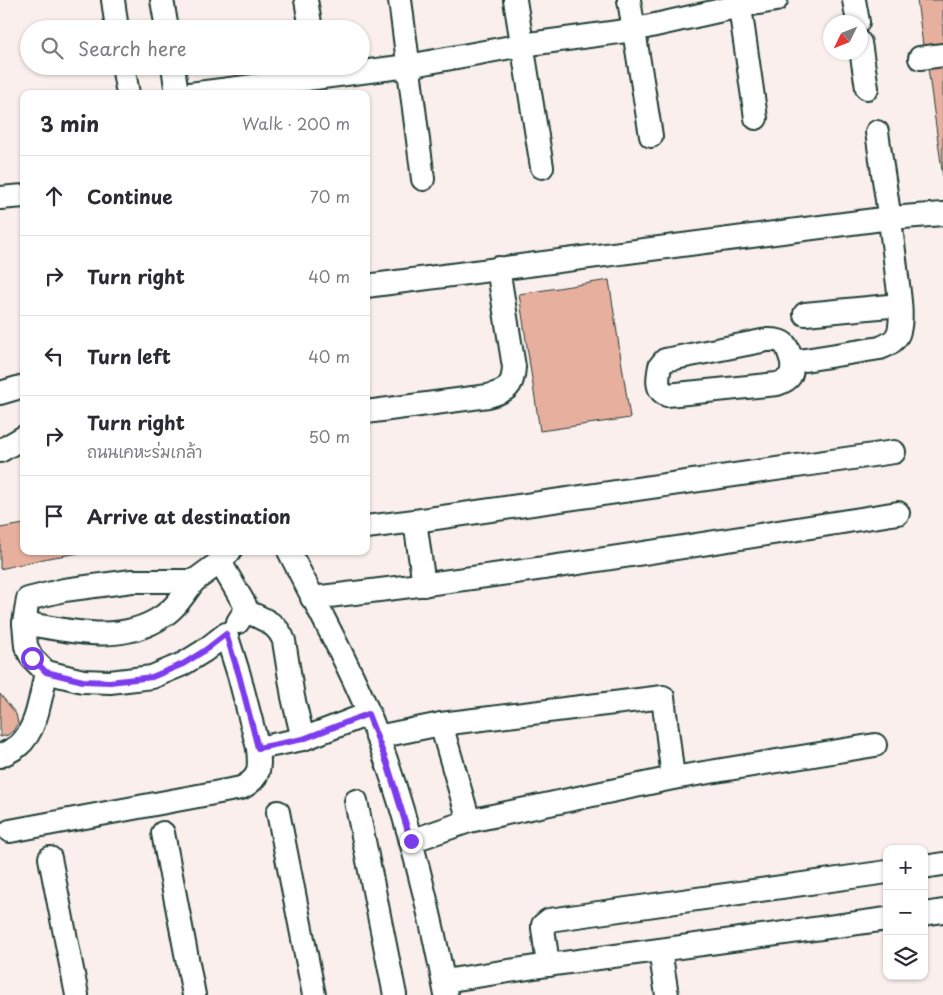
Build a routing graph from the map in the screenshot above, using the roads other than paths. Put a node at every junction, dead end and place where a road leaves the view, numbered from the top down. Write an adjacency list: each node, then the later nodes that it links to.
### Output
1 (112, 0): 11 (street)
2 (162, 0): 12 (street)
3 (306, 0): 13 (street)
4 (400, 0): 19 (street)
5 (515, 0): 15 (street)
6 (629, 0): 14 (street)
7 (776, 0): 9 (street)
8 (854, 0): 10 (street)
9 (739, 3): 14 (street); 29 (street)
10 (857, 15)
11 (115, 20)
12 (165, 20)
13 (309, 20)
14 (633, 30): 15 (street); 31 (street)
15 (522, 45): 19 (street); 32 (street)
16 (943, 55): 17 (street)
17 (920, 58)
18 (863, 60): 25 (street)
19 (408, 66): 20 (street); 33 (street)
20 (370, 72)
21 (125, 75): 26 (street)
22 (174, 75): 27 (street)
23 (346, 75): 24 (street)
24 (319, 79): 28 (street)
25 (867, 88)
26 (127, 90)
27 (176, 90)
28 (224, 90)
29 (756, 118)
30 (877, 132): 37 (street)
31 (651, 136)
32 (542, 167)
33 (423, 179)
34 (20, 196): 35 (street)
35 (0, 198)
36 (943, 214): 37 (street)
37 (890, 218): 38 (street); 40 (street)
38 (498, 268): 39 (street); 45 (street)
39 (370, 285)
40 (900, 305): 41 (street); 42 (street)
41 (805, 314)
42 (792, 362): 42 (street)
43 (20, 387): 44 (street)
44 (0, 393)
45 (370, 411)
46 (20, 439): 47 (street)
47 (0, 451)
48 (894, 452): 50 (street)
49 (898, 513): 55 (street)
50 (415, 522): 51 (street); 55 (street)
51 (370, 527)
52 (291, 555): 56 (street)
53 (225, 557): 54 (street); 57 (street)
54 (194, 581): 58 (street); 58 (street)
55 (424, 585): 56 (street)
56 (312, 598): 61 (street)
57 (245, 611): 59 (street); 64 (street)
58 (24, 623): 60 (street)
59 (226, 634): 60 (street); 66 (street)
60 (46, 672): 67 (street)
61 (368, 714): 63 (street); 64 (street)
62 (441, 724): 63 (street); 68 (street); 71 (street)
63 (377, 738): 74 (street)
64 (303, 739): 66 (street)
65 (876, 745): 68 (street)
66 (258, 748): 72 (street)
67 (0, 756)
68 (673, 778): 71 (street)
69 (356, 801): 88 (street)
70 (278, 812): 87 (street)
71 (470, 821): 74 (street)
72 (10, 831)
73 (163, 833): 86 (street)
74 (411, 841): 84 (street)
75 (50, 858): 85 (street)
76 (943, 864): 77 (street)
77 (928, 866)
78 (883, 873): 83 (street)
79 (943, 911): 80 (street)
80 (928, 913)
81 (883, 920): 82 (street)
82 (660, 950): 83 (street); 89 (street)
83 (548, 965): 84 (street)
84 (445, 988)
85 (77, 995)
86 (194, 995)
87 (314, 995)
88 (395, 995)
89 (667, 995)

